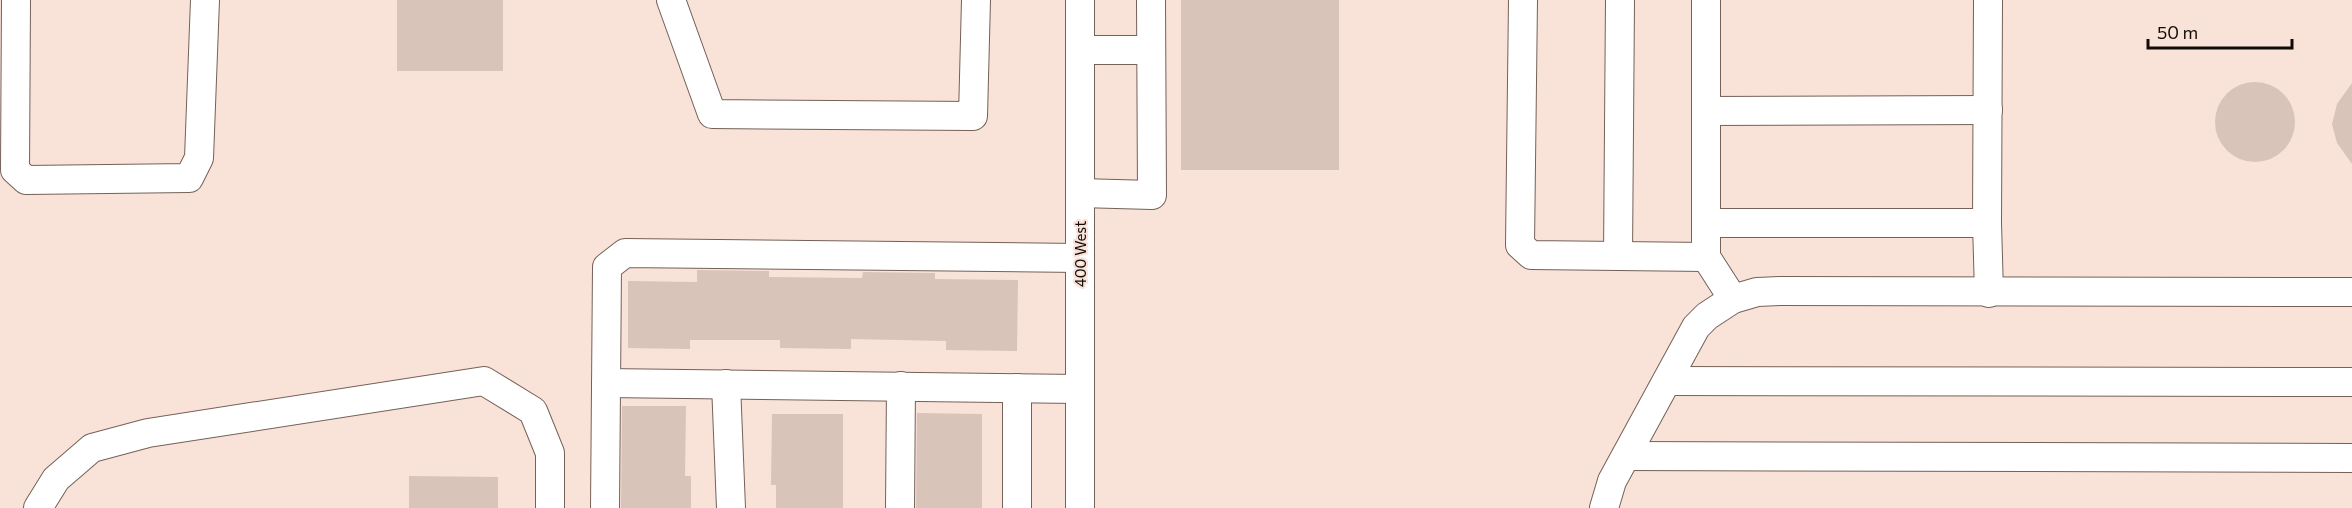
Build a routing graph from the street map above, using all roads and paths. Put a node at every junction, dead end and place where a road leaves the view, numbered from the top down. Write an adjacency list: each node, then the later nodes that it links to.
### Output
1 (15, 0): 2 (street)
2 (206, 0)
3 (671, 0): 4 (street)
4 (976, 0)
5 (1080, 0): 11 (street, 400 West)
6 (1151, 0): 12 (street)
7 (1523, 0): 18 (street)
8 (1620, 0): 18 (street)
9 (1706, 0): 14 (street)
10 (1988, 0): 13 (street)
11 (1080, 50): 12 (street); 15 (street, 400 West)
12 (1151, 50): 15 (street)
13 (1988, 110): 14 (street); 17 (street)
14 (1706, 111): 16 (street)
15 (1080, 193): 20 (street, 400 West)
16 (1706, 223): 17 (street); 19 (street)
17 (1987, 223): 21 (street)
18 (1618, 256): 19 (street)
19 (1706, 257): 23 (street)
20 (1080, 258): 26 (street); 30 (street, 400 West)
21 (1989, 292): 22 (street); 23 (street)
22 (2352, 292)
23 (1733, 299): 24 (street)
24 (1667, 381): 25 (street); 31 (street)
25 (2352, 382)
26 (606, 383): 27 (street); 35 (street)
27 (726, 384): 28 (street); 36 (street)
28 (901, 386): 29 (street); 37 (street)
29 (1017, 388): 30 (street); 38 (street)
30 (1080, 388): 39 (street, 400 West)
31 (1626, 456): 32 (street); 40 (street)
32 (2352, 458)
33 (38, 508): 34 (street)
34 (550, 508)
35 (605, 508)
36 (731, 508)
37 (900, 508)
38 (1017, 508)
39 (1080, 508)
40 (1604, 508)

